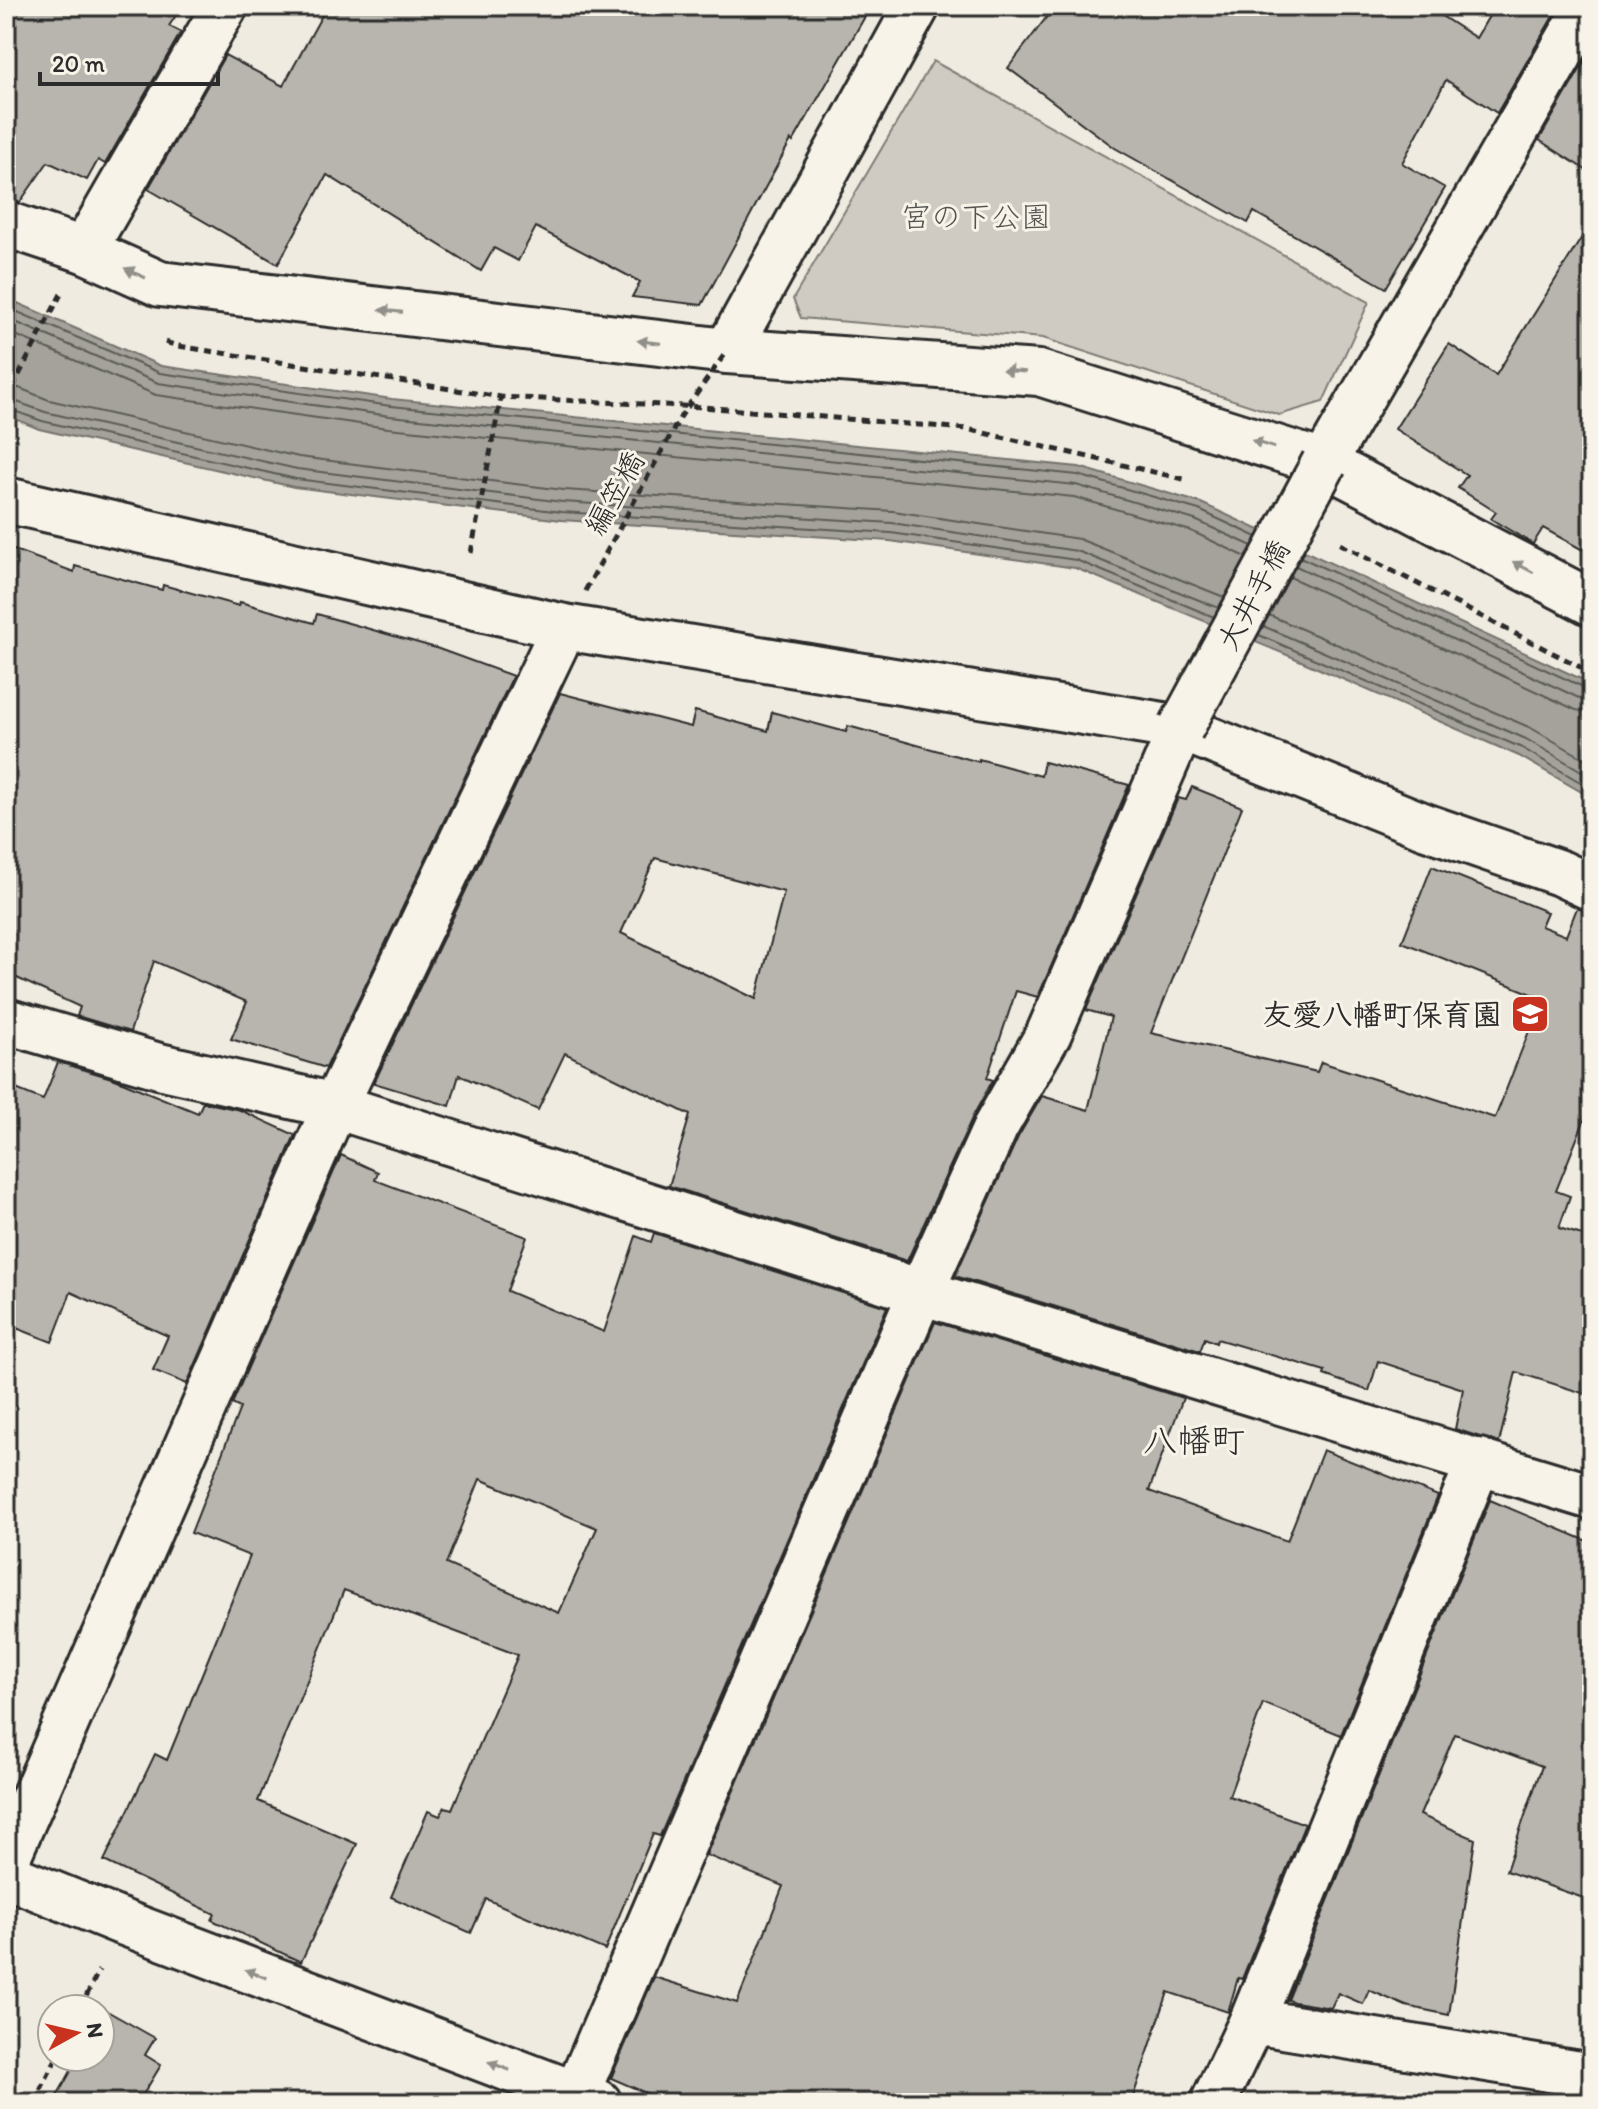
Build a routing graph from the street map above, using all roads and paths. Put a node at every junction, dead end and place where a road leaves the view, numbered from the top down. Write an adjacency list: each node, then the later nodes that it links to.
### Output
1 (225, 6): 5 (street)
2 (917, 6): 10 (street)
3 (1588, 6): 13 (street, 大井手橋)
4 (6, 224): 5 (street)
5 (84, 250): 10 (street, one-way to 5)
6 (61, 294): 12 (path, bridge)
7 (49, 297): 8 (path)
8 (63, 302)
9 (164, 341): 11 (path)
10 (727, 351): 13 (street, one-way to 10); 19 (path, 編笠橋, bridge)
11 (501, 397): 14 (path); 17 (path)
12 (6, 400)
13 (1324, 463): 18 (street, one-way to 13); 21 (street, 大井手橋, bridge)
14 (1189, 480)
15 (6, 500): 19 (street)
16 (1333, 541): 20 (path)
17 (470, 563)
18 (1592, 603)
19 (574, 609): 21 (street); 24 (street)
20 (1592, 673)
21 (1181, 728): 22 (street); 25 (street, 大井手橋)
22 (1592, 888)
23 (6, 1021): 24 (street)
24 (335, 1106): 25 (street); 28 (street)
25 (921, 1292): 26 (street); 33 (street, 大井手橋)
26 (1479, 1461): 27 (street); 30 (street)
27 (1592, 1497)
28 (6, 1861)
29 (6, 1875): 33 (street, one-way to 29)
30 (1252, 2021): 32 (street); 35 (street)
31 (49, 2073): 34 (path)
32 (1592, 2076)
33 (587, 2099)
34 (34, 2103)
35 (1213, 2103)

